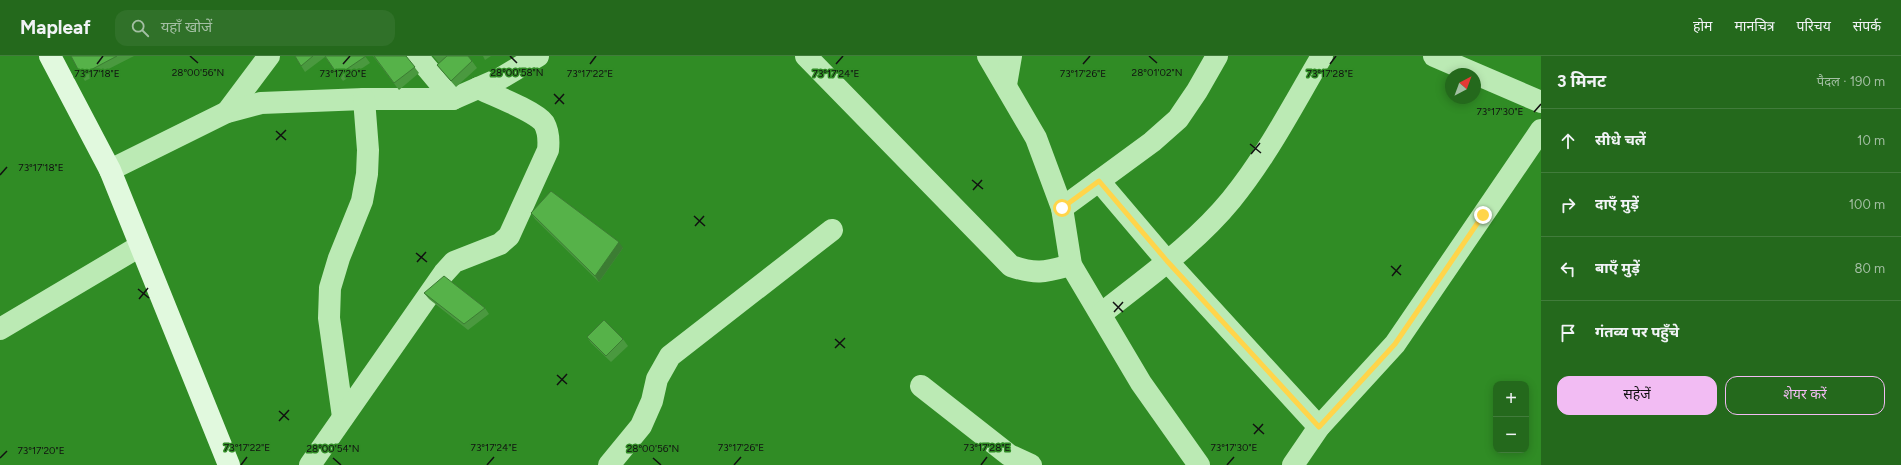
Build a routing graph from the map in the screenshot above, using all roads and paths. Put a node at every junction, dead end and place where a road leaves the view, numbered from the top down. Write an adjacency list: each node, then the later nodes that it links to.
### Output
1 (50, 56): 18 (street)
2 (269, 56): 16 (street)
3 (417, 56): 14 (street)
4 (538, 56): 12 (street)
5 (806, 56): 24 (street)
6 (988, 56): 11 (street)
7 (1011, 56): 11 (street)
8 (1217, 56): 19 (street)
9 (1322, 56): 23 (street)
10 (1434, 56): 15 (street)
11 (1006, 86): 20 (street)
12 (478, 88): 14 (street); 28 (street)
13 (364, 99): 14 (street); 16 (street); 28 (street)
14 (454, 99)
15 (1541, 102)
16 (227, 112): 18 (street)
17 (1541, 130): 29 (street)
18 (110, 170): 22 (street)
19 (1099, 181): 20 (street); 23 (street)
20 (1062, 208): 24 (street)
21 (832, 230): 33 (street)
22 (140, 246): 26 (street); 31 (street)
23 (1167, 261): 25 (street); 29 (street)
24 (1071, 265): 25 (street)
25 (1101, 314): 35 (street)
26 (0, 329)
27 (921, 386): 34 (street)
28 (344, 417): 32 (street)
29 (1319, 427): 30 (street)
30 (1302, 462)
31 (229, 465)
32 (310, 465)
33 (609, 465)
34 (1031, 465)
35 (1199, 465)

